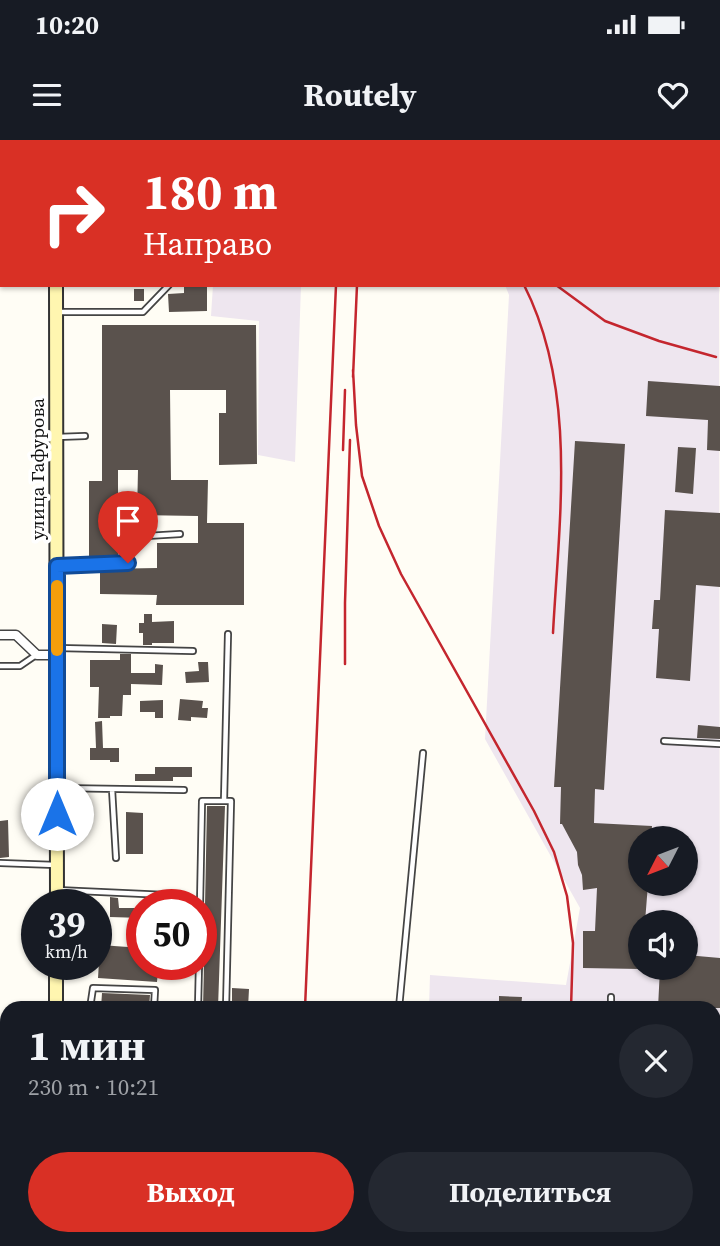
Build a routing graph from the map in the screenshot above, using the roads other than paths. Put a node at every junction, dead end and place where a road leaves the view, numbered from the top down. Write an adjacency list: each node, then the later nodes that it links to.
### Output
1 (56, 287): 3 (main road, улица Гафурова)
2 (167, 287): 3 (lane)
3 (56, 312): 5 (main road, улица Гафурова)
4 (85, 436): 5 (lane)
5 (56, 437): 7 (main road, улица Гафурова)
6 (180, 534): 7 (lane)
7 (57, 566): 11 (main road, улица Гафурова)
8 (0, 635): 12 (street)
9 (228, 635): 20 (lane)
10 (192, 651): 11 (lane)
11 (57, 652): 12 (street); 17 (main road, улица Гафурова)
12 (37, 655): 13 (lane)
13 (0, 666)
14 (664, 741): 15 (lane)
15 (720, 744)
16 (423, 753): 34 (lane)
17 (57, 788): 18 (lane); 23 (main road, улица Гафурова)
18 (112, 789): 19 (lane); 21 (lane)
19 (184, 790)
20 (224, 801): 25 (lane); 33 (lane)
21 (116, 858)
22 (0, 863): 23 (lane)
23 (57, 865): 24 (main road, улица Гафурова)
24 (57, 889)
25 (200, 889)
26 (56, 980): 29 (main road)
27 (199, 980): 32 (lane)
28 (611, 997): 35 (lane)
29 (56, 1001)
30 (91, 1001): 31 (lane)
31 (155, 1001)
32 (198, 1001)
33 (226, 1001)
34 (400, 1001)
35 (611, 1001)

